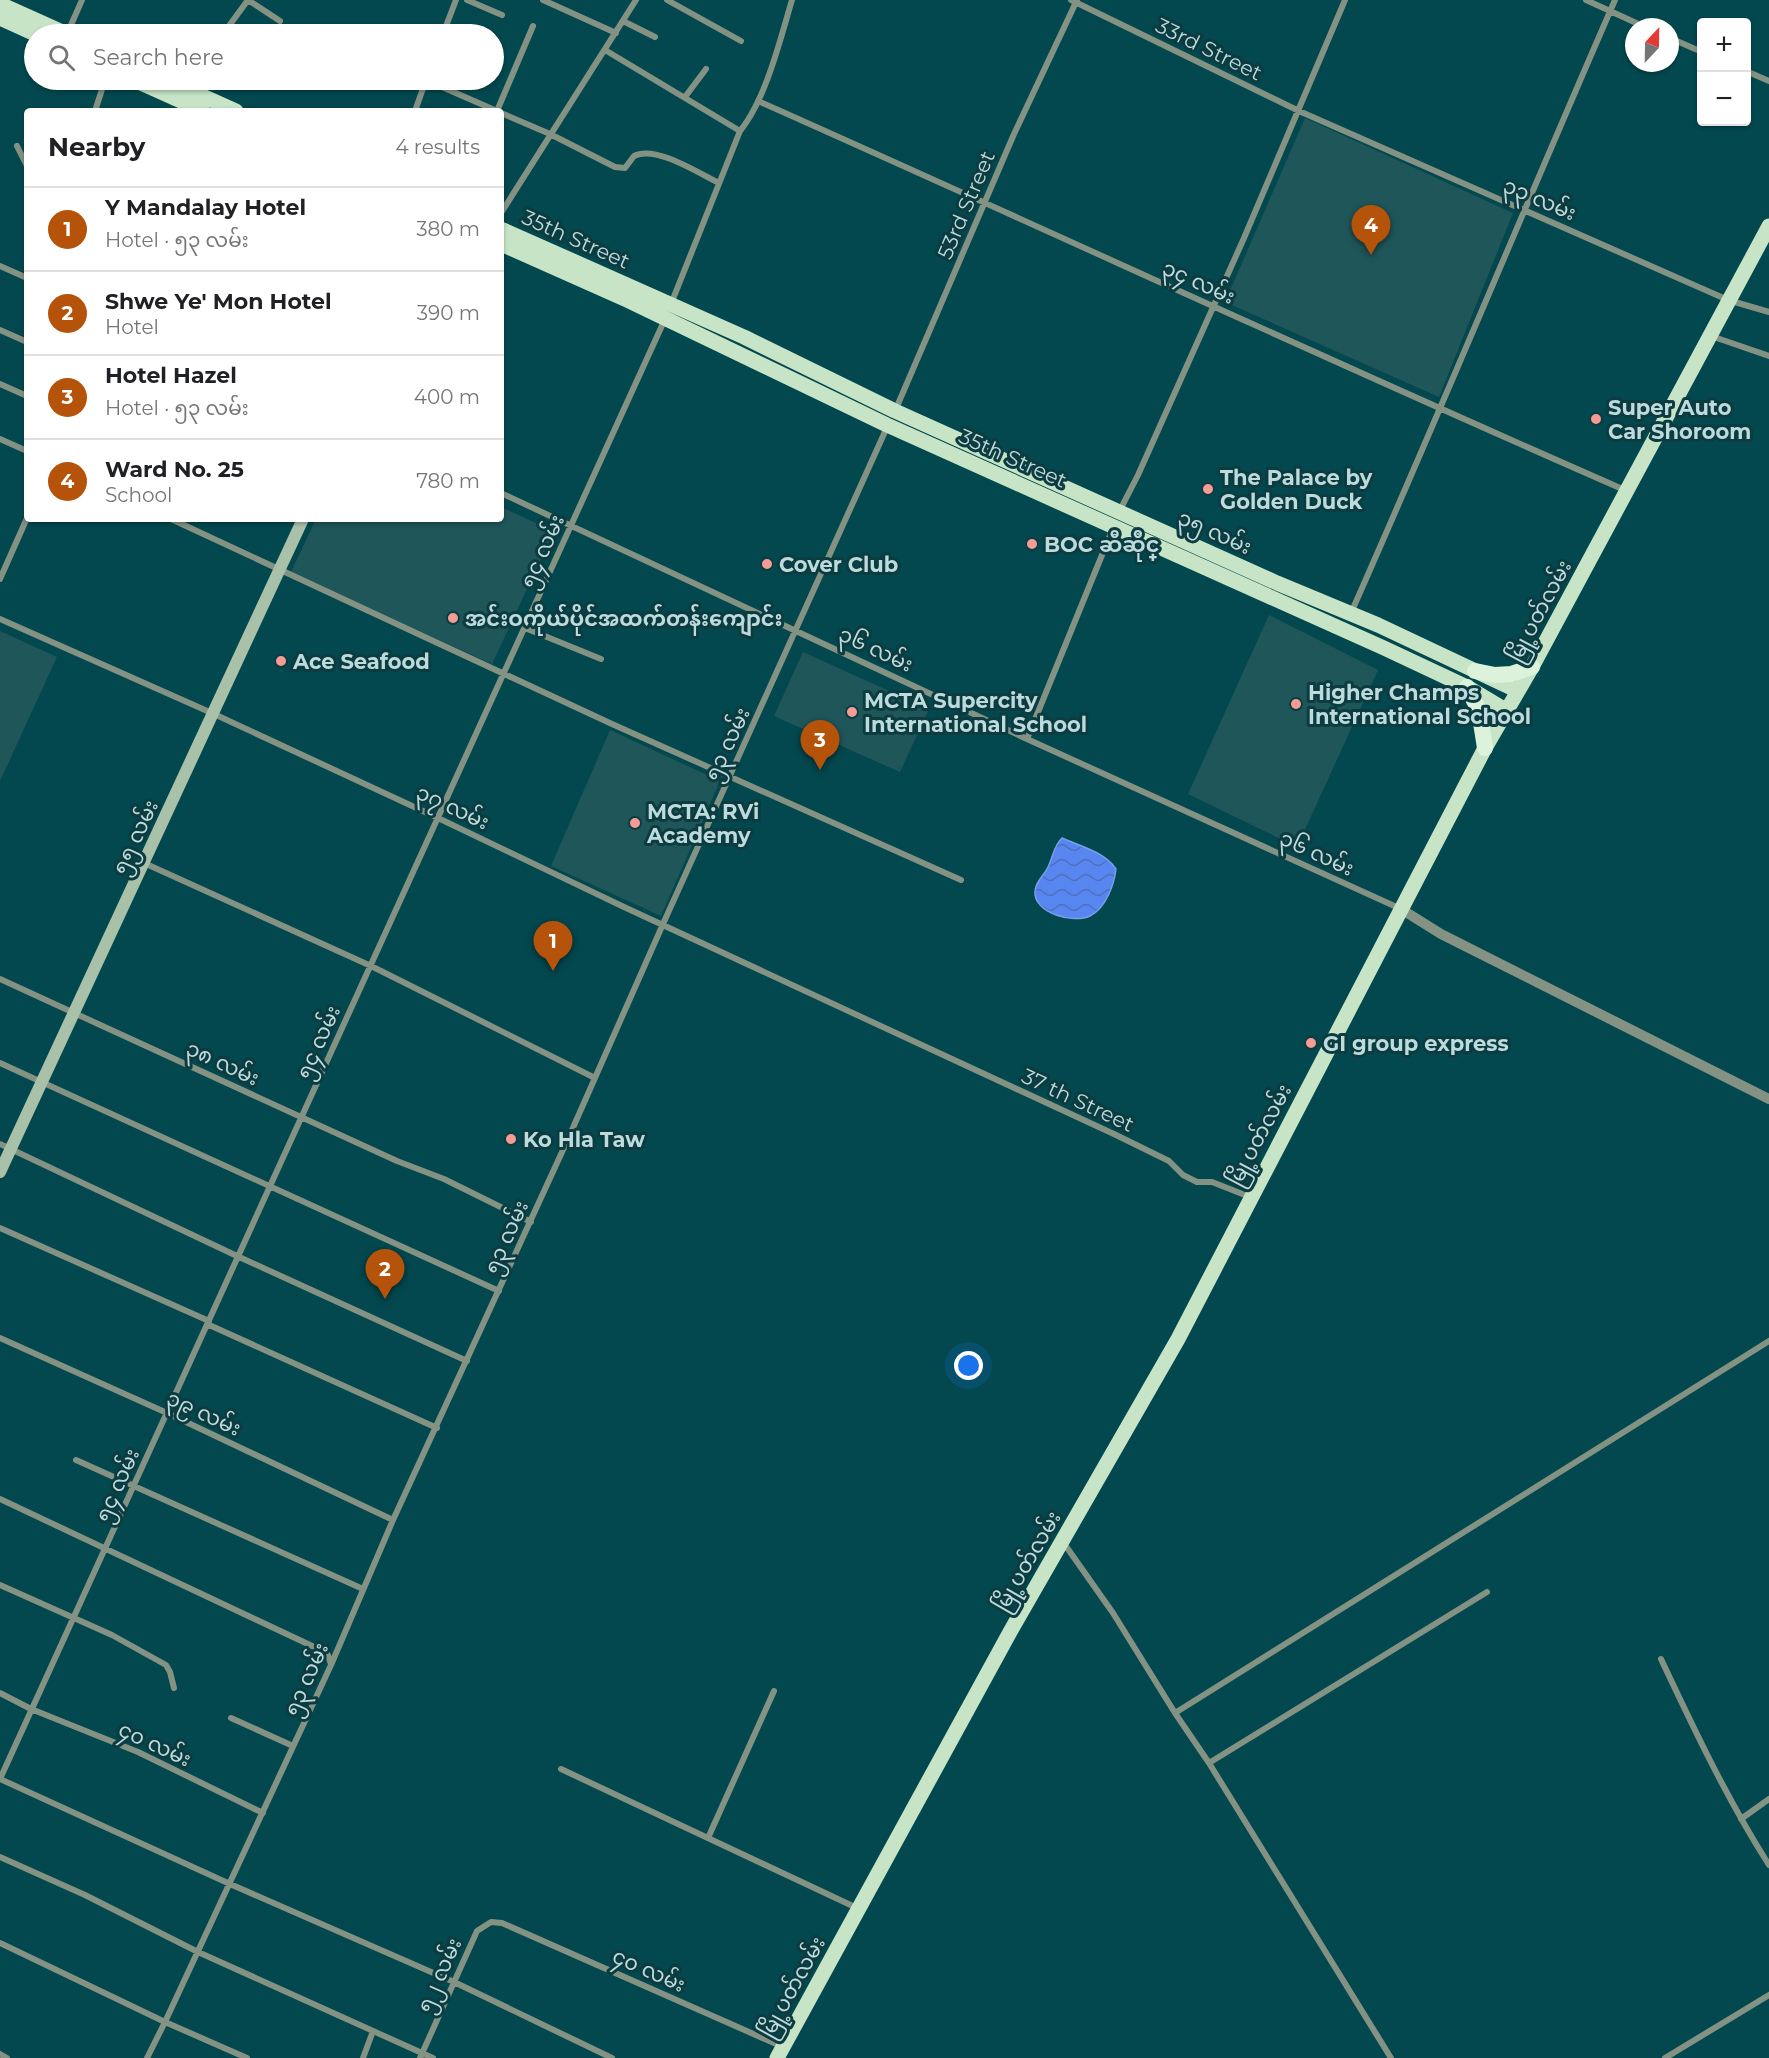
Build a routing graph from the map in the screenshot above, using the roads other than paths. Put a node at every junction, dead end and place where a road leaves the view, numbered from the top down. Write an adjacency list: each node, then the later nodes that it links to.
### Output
1 (82, 0): 21 (street)
2 (248, 0): 18 (street); 22 (street)
3 (456, 0): 23 (street)
4 (467, 0): 15 (street)
5 (543, 0): 26 (street)
6 (636, 0): 19 (street)
7 (667, 0): 28 (street)
8 (792, 0): 41 (street, ၅၄ လမ်း)
9 (1345, 0): 47 (street)
10 (1586, 0): 14 (street)
11 (1615, 0): 14 (street)
12 (1075, 1): 47 (street, 33rd Street); 54 (street, 53rd Street)
13 (0, 4): 20 (main road)
14 (1610, 12): 17 (street); 56 (street)
15 (502, 15)
16 (0, 18): 25 (main road)
17 (1625, 18)
18 (280, 21)
19 (623, 21): 26 (street); 27 (street)
20 (45, 24)
21 (71, 24)
22 (230, 24)
23 (447, 24)
24 (533, 26): 46 (street)
25 (24, 29)
26 (616, 33): 30 (street)
27 (656, 37)
28 (741, 41)
29 (1679, 42): 31 (street)
30 (605, 50): 40 (street); 50 (street)
31 (1697, 50)
32 (706, 69): 40 (street)
33 (1751, 74): 34 (street)
34 (1769, 81)
35 (102, 90): 42 (street)
36 (160, 90): 43 (main road)
37 (195, 90): 43 (main road)
38 (422, 90): 44 (street)
39 (446, 90): 45 (street)
40 (685, 97): 49 (street)
41 (758, 101): 49 (street, ၅၄ လမ်း); 54 (street, ၃၄ လမ်း)
42 (96, 108)
43 (208, 108)
44 (416, 108)
45 (483, 108)
46 (500, 108)
47 (1299, 111): 56 (street, ၃၃ လမ်း); 64 (street)
48 (504, 115): 50 (street)
49 (740, 131): 53 (street, ၅၄ လမ်း)
50 (550, 134): 53 (street); 55 (street)
51 (17, 146): 52 (street)
52 (24, 160)
53 (718, 183): 63 (street, ၅၄ လမ်း)
54 (985, 204): 64 (street, ၃၄ လမ်း); 74 (street, 53rd Street)
55 (504, 208)
56 (1524, 210): 62 (street, ၃၃ လမ်း); 73 (street)
57 (1769, 226): 62 (main road, မြို့ပတ်လမ်း)
58 (504, 230): 63 (main road, 35th Street)
59 (504, 244): 66 (main road, 35th Street)
60 (0, 266): 61 (street)
61 (24, 277)
62 (1728, 300): 65 (street, ၃၃ လမ်း); 68 (main road, မြို့ပတ်လမ်း)
63 (671, 303): 66 (street, ၅၄ လမ်း); 74 (main road, 35th Street)
64 (1213, 307): 73 (street, ၃၄ လမ်း); 80 (street)
65 (1769, 312)
66 (666, 319): 75 (main road, 35th Street); 84 (street, ၅၄ လမ်း)
67 (0, 330): 69 (street)
68 (1710, 336): 70 (street); 78 (main road, မြို့ပတ်လမ်း)
69 (24, 341)
70 (1769, 356)
71 (0, 384): 72 (street)
72 (24, 395)
73 (1441, 409): 78 (street, ၃၄ လမ်း); 87 (street)
74 (895, 411): 75 (street, 53rd Street); 80 (main road, ၃၅ လမ်း)
75 (887, 425): 80 (main road, 35th Street); 90 (street, ၅၃ လမ်း)
76 (0, 439): 77 (street)
77 (24, 450)
78 (1627, 491): 94 (main road, မြို့ပတ်လမ်း)
79 (504, 494): 84 (street, ၃၆ လမ်း)
80 (1117, 518): 87 (main road, ၃၅ လမ်း); 92 (main road, 35th Street); 101 (street)
81 (25, 522): 86 (street)
82 (178, 522): 85 (street)
83 (302, 522): 85 (main road, ၅၅ လမ်း)
84 (571, 526): 89 (street, ၅၄ လမ်း); 90 (street, ၃၆ လမ်း)
85 (280, 569): 96 (street); 100 (main road, ၅၅ လမ်း)
86 (0, 579)
87 (1351, 613): 91 (main road, ၃၅ လမ်း)
88 (0, 619): 100 (street, ၃၇ လမ်း)
89 (525, 628): 93 (street); 96 (street, ၅၄ လမ်း)
90 (796, 630): 101 (street, ၃၆ လမ်း); 103 (street, ၅၃ လမ်း)
91 (1392, 631): 92 (main road); 95 (main road, ၃၅ လမ်း)
92 (1384, 648): 97 (main road, 35th Street)
93 (601, 659)
94 (1532, 667): 95 (highway); 98 (main road, မြို့ပတ်လမ်း)
95 (1475, 671): 98 (main road, ၃၅ လမ်း)
96 (504, 673): 103 (street); 104 (street, ၅၄ လမ်း)
97 (1467, 687): 99 (main road, 35th Street); 102 (highway)
98 (1518, 691): 99 (main road, မြို့ပတ်လမ်း)
99 (1507, 711): 102 (main road, မြို့ပတ်လမ်း)
100 (214, 714): 104 (street, ၃၇ လမ်း); 105 (main road, ၅၅ လမ်း)
101 (1027, 739): 107 (street, ၃၆ လမ်း)
102 (1485, 748): 107 (main road, မြို့ပတ်လမ်း)
103 (730, 776): 106 (street); 108 (street, ၅၃ လမ်း)
104 (438, 818): 108 (street, ၃၇ လမ်း); 109 (street, ၅၄ လမ်း)
105 (144, 863): 109 (street); 111 (main road, ၅၅ လမ်း)
106 (962, 880)
107 (1401, 909): 116 (street); 121 (main road, မြို့ပတ်လမ်း)
108 (663, 924): 112 (street, ၃၇ လမ်း); 114 (street, ၅၃ လမ်း)
109 (371, 966): 114 (street); 117 (street, ၅၄ လမ်း)
110 (0, 979): 111 (street, ၃၈ လမ်း)
111 (73, 1012): 115 (main road, ၅၅ လမ်း); 117 (street, ၃၈ လမ်း)
112 (890, 1031): 121 (street, 37 th Street)
113 (0, 1063): 115 (street)
114 (595, 1078): 122 (street, ၅၃ လမ်း)
115 (41, 1082): 118 (main road, ၅၅ လမ်း); 120 (street)
116 (1769, 1099)
117 (302, 1117): 120 (street, ၅၄ လမ်း); 122 (street, ၃၈ လမ်း)
118 (6, 1146): 119 (main road, ၅၅ လမ်း); 124 (street)
119 (0, 1172)
120 (271, 1185): 124 (street, ၅၄ လမ်း); 125 (street)
121 (1250, 1197): 136 (main road, မြို့ပတ်လမ်း)
122 (531, 1222): 125 (street, ၅၃ လမ်း)
123 (0, 1228): 126 (street)
124 (237, 1256): 126 (street, ၅၄ လမ်း); 129 (street)
125 (499, 1292): 129 (street, ၅၃ လမ်း)
126 (208, 1322): 130 (street, ၅၄ လမ်း); 131 (street)
127 (0, 1338): 130 (street, ၃၉ လမ်း)
128 (1769, 1341): 148 (street)
129 (467, 1361): 131 (street, ၅၃ လမ်း)
130 (167, 1413): 133 (street, ၅၄ လမ်း); 135 (street, ၃၉ လမ်း)
131 (437, 1428): 135 (street, ၅၃ လမ်း)
132 (76, 1460): 133 (street)
133 (134, 1486): 137 (street, ၅၄ လမ်း); 139 (street)
134 (0, 1499): 137 (street)
135 (393, 1520): 139 (street, ၅၃ လမ်း)
136 (1062, 1541): 148 (street); 161 (main road, မြို့ပတ်လမ်း)
137 (105, 1549): 141 (street, ၅၄ လမ်း); 143 (street)
138 (0, 1585): 141 (street)
139 (363, 1589): 143 (street, ၅၃ လမ်း)
140 (1487, 1592): 151 (street)
141 (75, 1618): 144 (street); 147 (street, ၅၄ လမ်း)
142 (1661, 1659): 156 (street)
143 (332, 1665): 150 (street, ၅၃ လမ်း)
144 (174, 1688)
145 (774, 1691): 157 (street)
146 (0, 1693): 147 (street, ၄၀ လမ်း)
147 (31, 1709): 153 (street, ၅၄ လမ်း); 155 (street, ၄၀ လမ်း)
148 (1174, 1713): 151 (street)
149 (231, 1718): 150 (street)
150 (293, 1746): 155 (street, ၅၃ လမ်း)
151 (1209, 1762): 178 (street)
152 (561, 1769): 157 (street)
153 (0, 1779): 160 (street)
154 (1769, 1799): 156 (street)
155 (263, 1814): 160 (street, ၅၃ လမ်း)
156 (1741, 1819): 159 (street)
157 (708, 1838): 161 (street)
158 (0, 1857): 164 (street)
159 (1769, 1865)
160 (230, 1884): 164 (street, ၅၃ လမ်း); 165 (street)
161 (860, 1909): 169 (main road, မြို့ပတ်လမ်း)
162 (502, 1923): 165 (street, ၅၂ လမ်း); 169 (street, ၄၀ လမ်း)
163 (0, 1943): 167 (street)
164 (198, 1952): 167 (street, ၅၃ လမ်း); 168 (street)
165 (454, 1982): 171 (street, ၅၂ လမ်း); 177 (street)
166 (1769, 1995): 179 (street)
167 (165, 2022): 173 (street, ၅၃ လမ်း); 174 (street)
168 (373, 2031): 171 (street); 175 (street)
169 (780, 2053)
170 (0, 2055): 172 (street)
171 (421, 2056): 176 (street)
172 (7, 2058)
173 (147, 2058)
174 (247, 2058)
175 (363, 2058)
176 (433, 2058)
177 (612, 2058)
178 (1391, 2058)
179 (1665, 2058)

